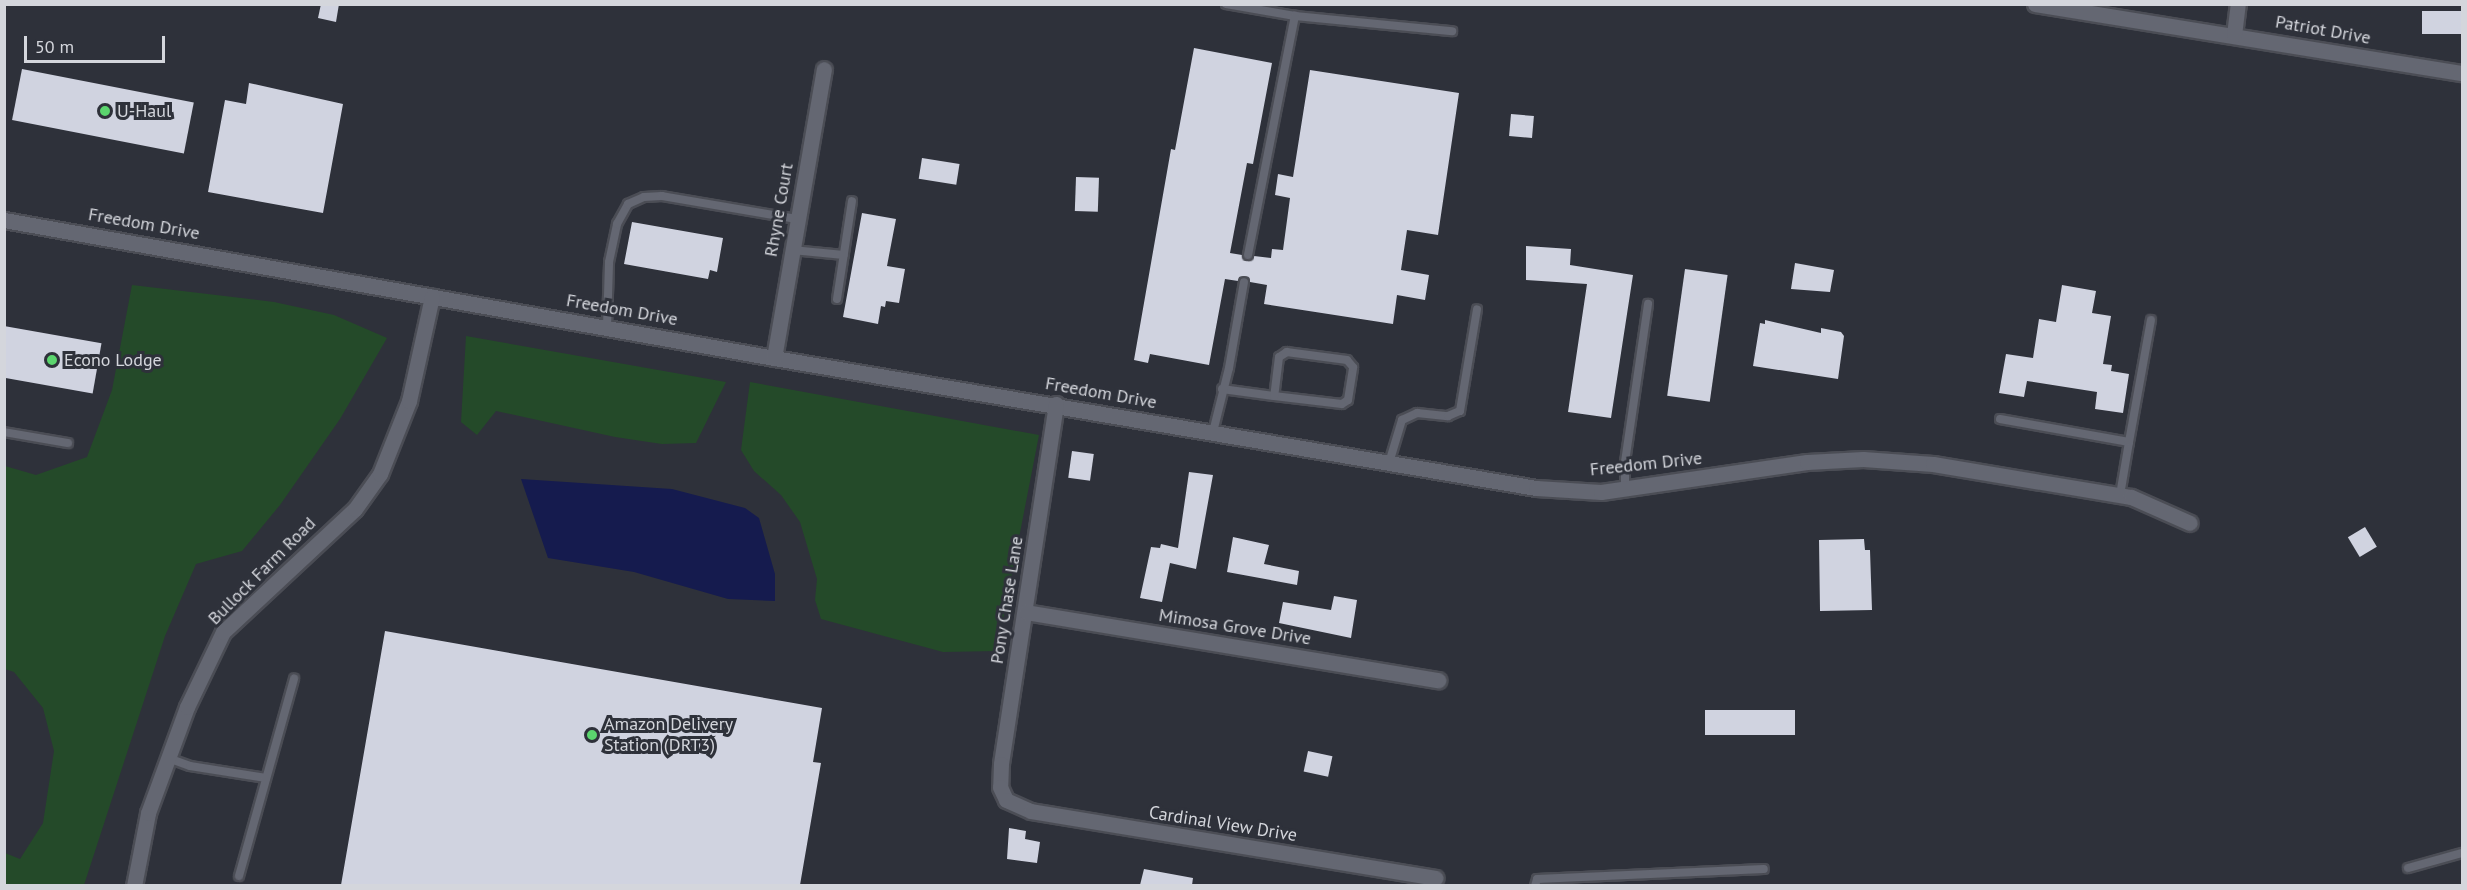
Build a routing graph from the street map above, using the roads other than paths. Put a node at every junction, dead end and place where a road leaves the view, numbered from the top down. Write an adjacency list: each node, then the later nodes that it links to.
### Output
1 (1226, 4): 4 (lane)
2 (2034, 4): 6 (street, Patriot Drive)
3 (2238, 4): 6 (street)
4 (1295, 16): 5 (lane); 14 (lane)
5 (1452, 31)
6 (2234, 35): 8 (street, Patriot Drive)
7 (824, 69): 10 (street, Rhyne Court)
8 (2463, 73)
9 (852, 201): 13 (lane)
10 (797, 219): 12 (street, Rhyne Court); 21 (lane)
11 (4, 220): 16 (street, Freedom Drive)
12 (792, 250): 13 (lane); 22 (street, Rhyne Court)
13 (844, 255): 17 (lane)
14 (1248, 255)
15 (1244, 282): 23 (lane)
16 (432, 296): 21 (street, Freedom Drive); 38 (street, Bullock Farm Road)
17 (837, 299)
18 (1648, 304): 32 (lane)
19 (1477, 309): 31 (lane)
20 (2151, 320): 29 (lane)
21 (607, 327): 22 (street, Freedom Drive)
22 (774, 358): 25 (street, Freedom Drive)
23 (1222, 389): 24 (lane); 28 (lane)
24 (1274, 396): 24 (lane)
25 (1056, 405): 28 (street, Freedom Drive); 35 (street, Pony Chase Lane)
26 (2000, 419): 29 (lane)
27 (4, 432): 30 (lane)
28 (1213, 432): 31 (street, Freedom Drive)
29 (2129, 442): 33 (lane)
30 (68, 443)
31 (1389, 463): 32 (street, Freedom Drive)
32 (1625, 489): 33 (street, Freedom Drive)
33 (2120, 495): 34 (street, Freedom Drive)
34 (2190, 523)
35 (1026, 612): 37 (street, Mimosa Grove Drive); 40 (street, Pony Chase Lane)
36 (294, 679): 39 (lane)
37 (1438, 680)
38 (168, 758): 39 (lane); 46 (street, Bullock Farm Road)
39 (266, 778): 44 (lane)
40 (1006, 800): 45 (street, Cardinal View Drive)
41 (2463, 854): 43 (lane)
42 (1764, 868): 47 (lane)
43 (2408, 868)
44 (239, 876)
45 (1436, 878)
46 (134, 885)
47 (1535, 885)

